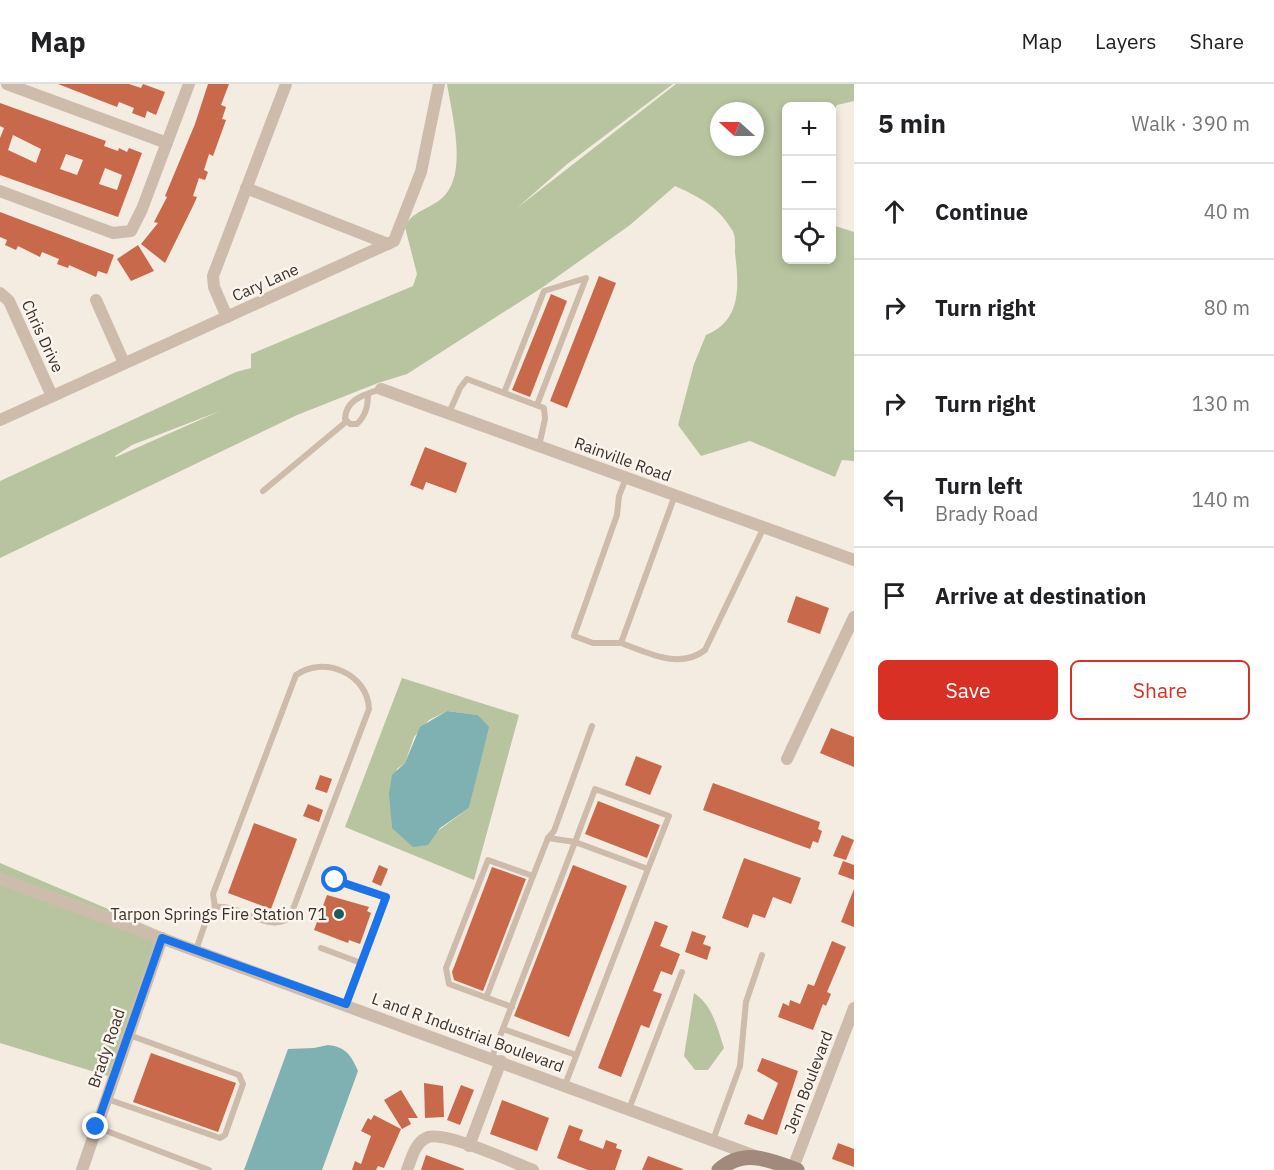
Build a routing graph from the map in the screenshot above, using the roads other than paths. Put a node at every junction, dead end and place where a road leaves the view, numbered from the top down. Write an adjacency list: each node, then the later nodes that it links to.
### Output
1 (7, 84): 5 (street)
2 (189, 84): 5 (street)
3 (286, 84): 6 (street)
4 (439, 84): 8 (street)
5 (166, 143): 7 (street)
6 (246, 188): 8 (street); 11 (street)
7 (0, 191)
8 (388, 244): 11 (street, Cary Lane)
9 (0, 293): 16 (street, Chris Drive)
10 (96, 300): 12 (street)
11 (227, 317): 12 (street, Cary Lane)
12 (124, 363): 16 (street, Cary Lane)
13 (381, 389): 15 (lane); 18 (street, Rainville Road)
14 (504, 393): 17 (lane); 17 (lane); 18 (lane)
15 (368, 394): 20 (lane); 20 (lane)
16 (52, 396): 19 (street, Cary Lane)
17 (537, 405): 21 (lane)
18 (449, 414): 21 (street, Rainville Road)
19 (0, 420)
20 (347, 421): 23 (lane)
21 (539, 446): 22 (street, Rainville Road)
22 (626, 477): 24 (street, Rainville Road); 28 (lane)
23 (263, 491)
24 (675, 495): 25 (street, Rainville Road); 28 (lane)
25 (764, 526): 26 (street, Rainville Road); 28 (lane)
26 (854, 560)
27 (854, 618): 30 (street)
28 (621, 643)
29 (592, 726): 31 (lane)
30 (787, 759)
31 (548, 838): 32 (lane); 34 (lane)
32 (575, 842): 33 (lane); 33 (lane); 46 (lane)
33 (648, 869): 50 (lane)
34 (534, 876): 44 (lane); 44 (lane)
35 (0, 879): 38 (street, L and R Industrial Boulevard)
36 (335, 880): 42 (lane)
37 (215, 907): 37 (lane); 40 (lane)
38 (162, 938): 40 (street, L and R Industrial Boulevard); 49 (street, Brady Road)
39 (321, 948): 42 (lane)
40 (196, 950): 45 (street, L and R Industrial Boulevard)
41 (762, 955): 56 (lane)
42 (361, 963): 45 (lane)
43 (682, 972): 54 (lane)
44 (486, 998): 46 (lane)
45 (346, 1004): 51 (street, L and R Industrial Boulevard)
46 (512, 1007): 48 (lane)
47 (854, 1008): 59 (street, Jern Boulevard)
48 (503, 1029): 50 (lane); 51 (lane)
49 (129, 1035): 53 (street, Brady Road); 53 (lane)
50 (576, 1055): 52 (lane)
51 (496, 1059): 52 (street, L and R Industrial Boulevard); 57 (street)
52 (565, 1085): 54 (street, L and R Industrial Boulevard)
53 (106, 1099): 55 (street, Brady Road)
54 (629, 1109): 56 (street, L and R Industrial Boulevard)
55 (96, 1127): 60 (street, Brady Road); 61 (lane)
56 (713, 1140): 58 (street, L and R Industrial Boulevard)
57 (469, 1146): 62 (street); 63 (street)
58 (755, 1156): 59 (street); 64 (street)
59 (795, 1169)
60 (82, 1170)
61 (209, 1170)
62 (407, 1170)
63 (533, 1170)
64 (719, 1170)

